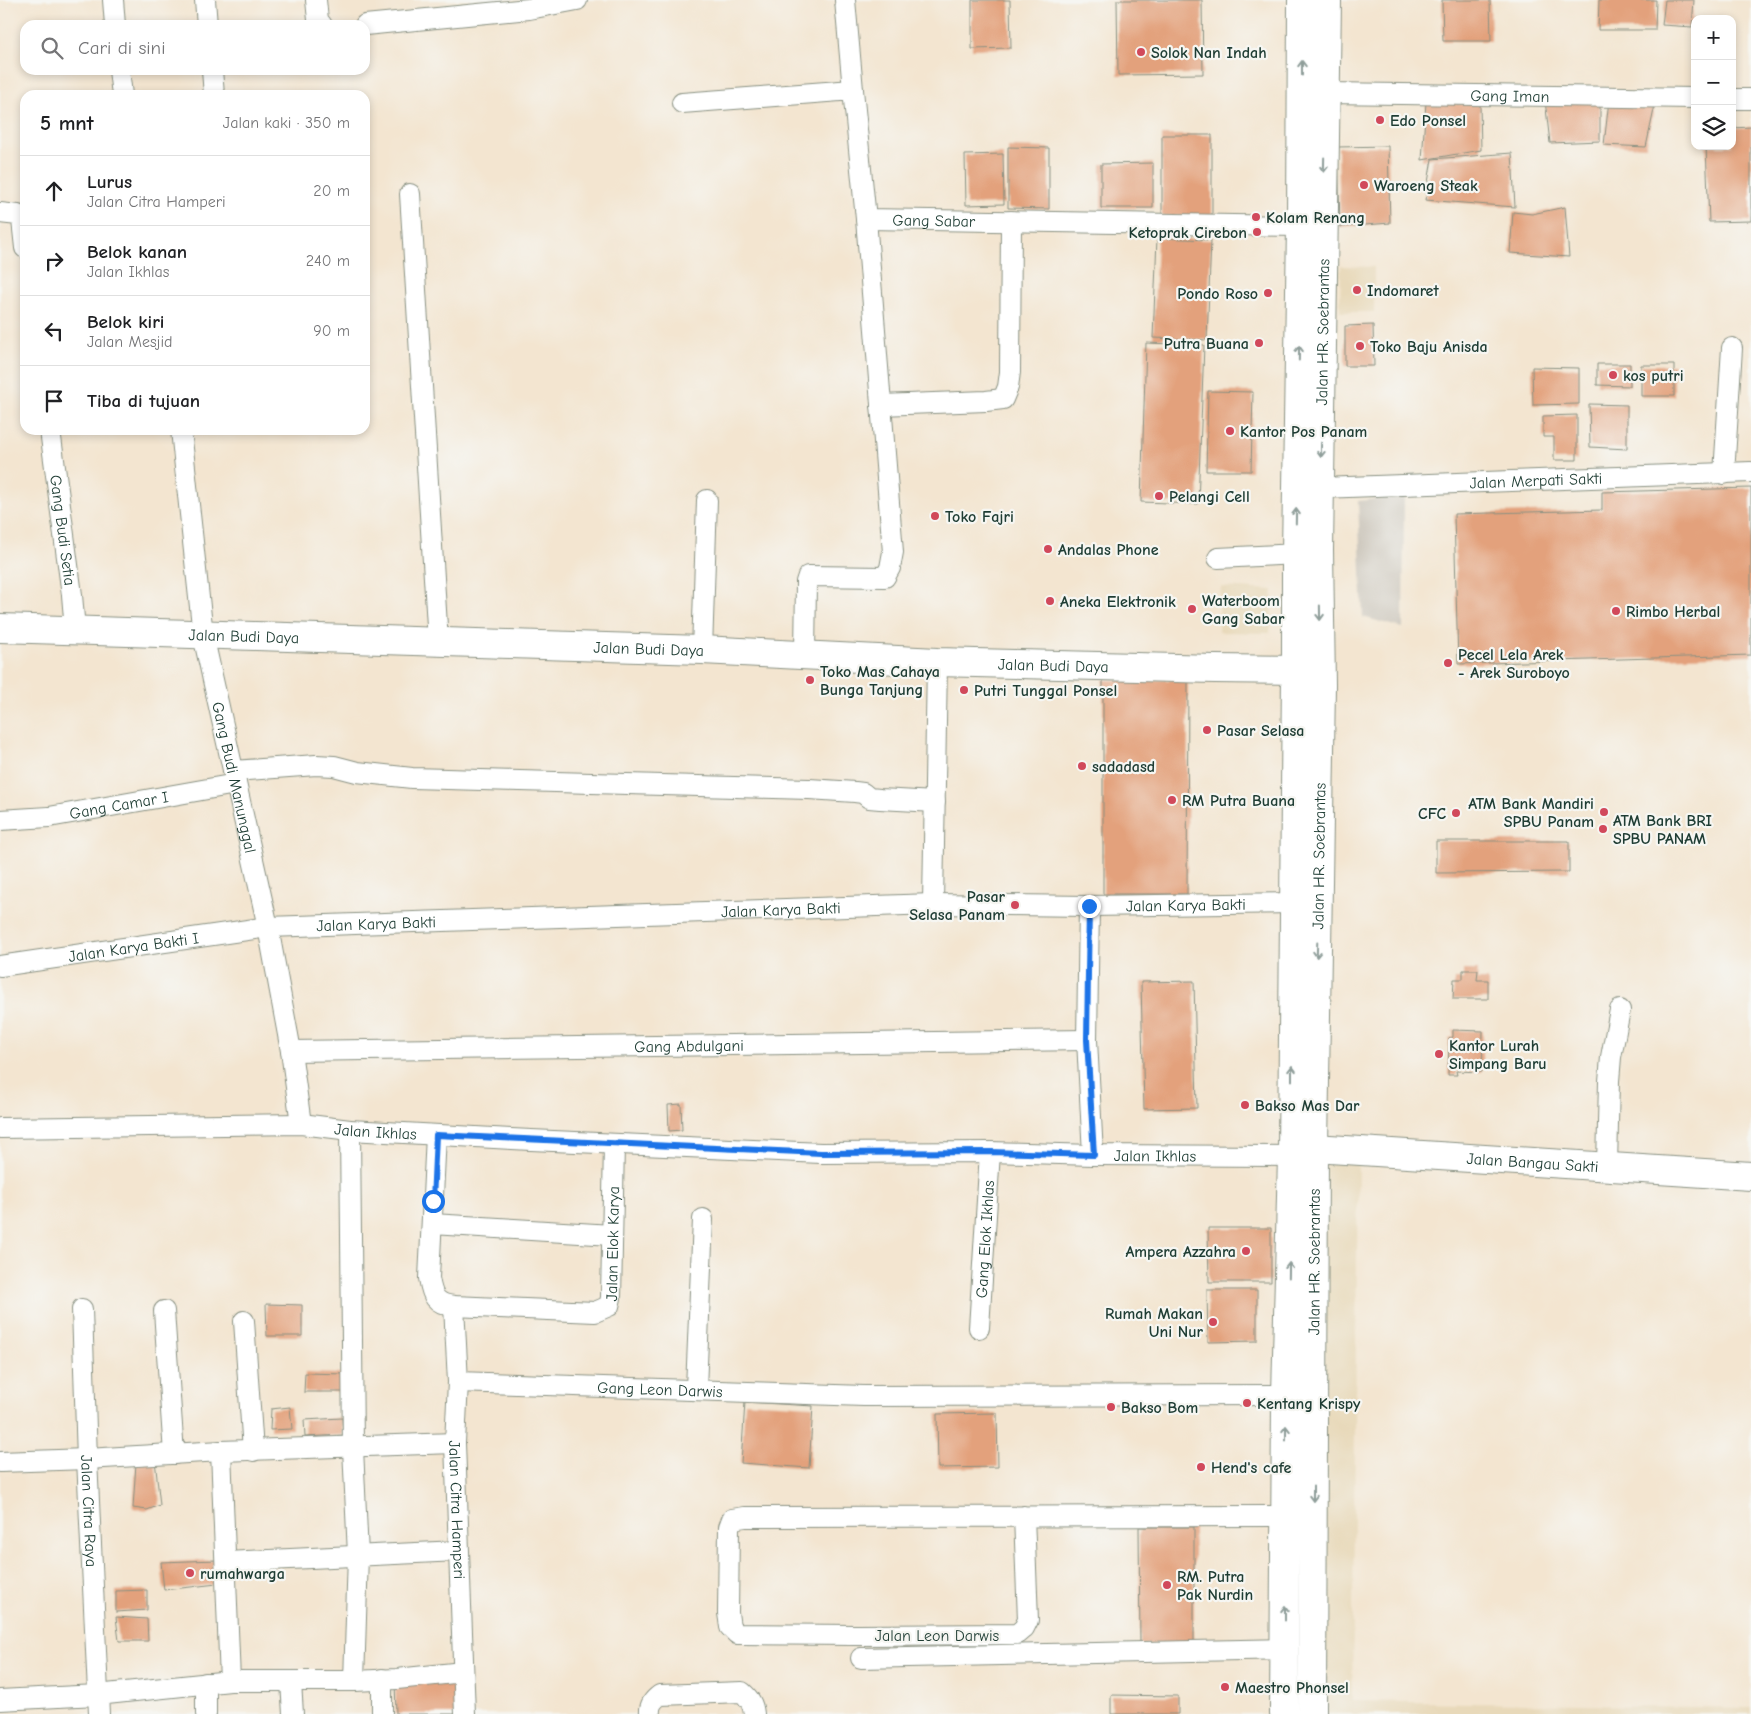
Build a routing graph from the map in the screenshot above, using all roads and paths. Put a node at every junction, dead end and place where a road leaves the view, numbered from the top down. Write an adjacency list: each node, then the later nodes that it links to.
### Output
1 (112, 0): 9 (street)
2 (205, 0): 10 (street)
3 (316, 0): 11 (street)
4 (577, 0): 8 (street)
5 (845, 0): 17 (street)
6 (1302, 0): 22 (main road, Jalan HR. Soebrantas, one-way to 6)
7 (1327, 0): 22 (main road, Jalan HR. Soebrantas)
8 (464, 7): 12 (street)
9 (114, 20)
10 (207, 20)
11 (318, 20)
12 (370, 24)
13 (120, 75): 15 (street)
14 (212, 75): 16 (street)
15 (122, 90)
16 (214, 90)
17 (853, 90): 21 (street); 24 (street)
18 (1691, 98): 22 (street, Gang Iman)
19 (1736, 99): 20 (street)
20 (1751, 99)
21 (682, 103)
22 (1317, 109): 26 (main road, Jalan HR. Soebrantas); 33 (main road, Jalan HR. Soebrantas, one-way to 33)
23 (410, 194): 40 (street)
24 (866, 220): 25 (street, Gang Sabar); 28 (street)
25 (1012, 221): 26 (street, Gang Sabar); 28 (street)
26 (1301, 226): 35 (main road, Jalan HR. Soebrantas, one-way to 26)
27 (1732, 348): 32 (street)
28 (881, 406): 42 (street)
29 (51, 435): 38 (street, Gang Budi Setia)
30 (182, 435): 39 (street, Gang Budi Manunggal)
31 (1751, 472): 32 (street, Jalan Merpati Sakti)
32 (1724, 474): 33 (street, Jalan Merpati Sakti)
33 (1321, 488): 62 (main road, Jalan HR. Soebrantas, one-way to 62)
34 (707, 500): 41 (street)
35 (1296, 554): 36 (street); 44 (main road, Jalan HR. Soebrantas)
36 (1218, 558)
37 (0, 628): 38 (main road, Jalan Budi Daya)
38 (75, 630): 39 (main road, Jalan Budi Daya)
39 (203, 635): 40 (main road, Jalan Budi Daya); 45 (street, Gang Budi Manunggal)
40 (438, 642): 41 (main road, Jalan Budi Daya)
41 (702, 650): 42 (main road, Jalan Budi Daya)
42 (805, 655): 43 (main road, Jalan Budi Daya)
43 (937, 662): 44 (main road, Jalan Budi Daya); 46 (street)
44 (1296, 670): 48 (main road, Jalan HR. Soebrantas)
45 (235, 778): 46 (street, Gang Camar I); 47 (street, Gang Camar I); 51 (street, Gang Budi Manunggal)
46 (935, 802): 49 (street)
47 (0, 820)
48 (1293, 903): 50 (street, Jalan Karya Bakti); 62 (main road, Jalan HR. Soebrantas, one-way to 48)
49 (933, 904): 50 (street, Jalan Karya Bakti); 51 (street, Jalan Karya Bakti)
50 (1089, 906): 54 (street)
51 (268, 927): 52 (street, Jalan Karya Bakti I); 55 (street, Gang Budi Manunggal)
52 (0, 966)
53 (1620, 1010): 64 (street)
54 (1087, 1040): 55 (street, Gang Abdulgani); 63 (street)
55 (291, 1052): 56 (street, Gang Budi Manunggal)
56 (301, 1124): 57 (street, Jalan Ikhlas); 58 (street, Jalan Ikhlas)
57 (0, 1128)
58 (350, 1130): 59 (street, Jalan Ikhlas); 80 (street)
59 (436, 1135): 60 (street, Jalan Ikhlas); 67 (street)
60 (614, 1144): 61 (street, Jalan Ikhlas); 68 (street, Jalan Elok Karya)
61 (990, 1152): 63 (street, Jalan Ikhlas); 73 (street, Gang Elok Ikhlas)
62 (1303, 1152): 63 (street, Jalan Ikhlas); 64 (main road, Jalan Bangau Sakti); 74 (main road, Jalan HR. Soebrantas, one-way to 62); 75 (main road, Jalan HR. Soebrantas)
63 (1094, 1155)
64 (1607, 1166): 65 (main road, Jalan Bangau Sakti)
65 (1751, 1176)
66 (703, 1220): 77 (street)
67 (432, 1224): 68 (street); 69 (street)
68 (612, 1235): 69 (street, Jalan Elok Karya)
69 (454, 1306): 76 (street, Jalan Citra Hamperi)
70 (82, 1310): 84 (street, Jalan Citra Raya)
71 (164, 1311): 83 (street)
72 (244, 1321): 81 (street)
73 (979, 1328)
74 (1287, 1348): 75 (main road); 78 (main road, Jalan HR. Soebrantas)
75 (1314, 1349): 108 (main road, Jalan HR. Soebrantas, one-way to 108)
76 (458, 1382): 77 (street, Gang Leon Darwis); 79 (street, Jalan Citra Hamperi)
77 (696, 1389): 78 (street, Gang Leon Darwis)
78 (1286, 1395): 87 (main road, Jalan HR. Soebrantas, one-way to 78)
79 (455, 1443): 80 (street); 88 (street, Jalan Citra Hamperi)
80 (353, 1448): 81 (street); 89 (street)
81 (253, 1450): 82 (street)
82 (221, 1451): 83 (street); 90 (street)
83 (174, 1454): 84 (street)
84 (87, 1459): 85 (street); 100 (street, Jalan Citra Raya)
85 (0, 1462)
86 (1024, 1516): 86 (street, Jalan Leon Darwis); 87 (street)
87 (1285, 1516): 91 (main road, Jalan HR. Soebrantas, one-way to 87)
88 (458, 1551): 89 (street); 93 (street, Jalan Citra Hamperi)
89 (358, 1555): 90 (street); 96 (street)
90 (226, 1562): 95 (street)
91 (1285, 1649): 92 (street); 107 (main road, Jalan HR. Soebrantas)
92 (861, 1658)
93 (463, 1672): 94 (street); 104 (street, Jalan Citra Hamperi)
94 (382, 1679): 96 (street); 103 (street)
95 (230, 1681): 97 (street); 98 (street)
96 (354, 1681): 97 (street)
97 (291, 1682): 102 (street)
98 (206, 1683): 100 (street); 101 (street)
99 (0, 1700): 100 (street)
100 (98, 1705)
101 (206, 1714)
102 (294, 1714)
103 (382, 1714)
104 (465, 1714)
105 (650, 1714): 106 (street)
106 (754, 1714)
107 (1284, 1714)
108 (1312, 1714)

